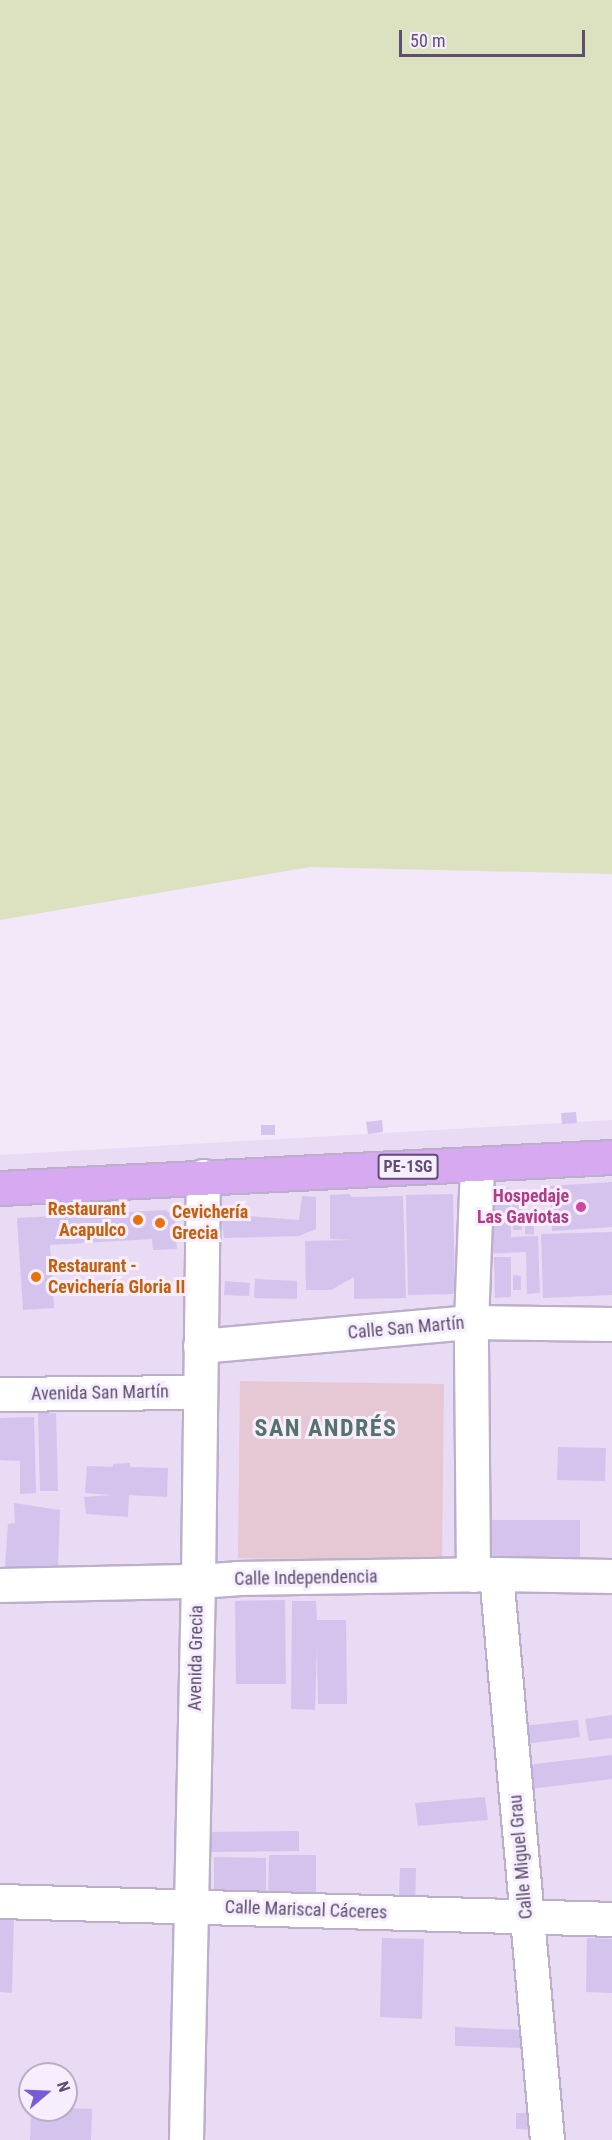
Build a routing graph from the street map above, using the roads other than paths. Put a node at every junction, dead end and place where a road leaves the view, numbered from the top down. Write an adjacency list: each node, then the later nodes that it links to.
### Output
1 (612, 1157): 2 (main road, PE-1SG)
2 (477, 1164): 3 (main road, PE-1SG); 5 (street, Calle Miguel Grau)
3 (203, 1176): 4 (main road, PE-1SG); 7 (street, Avenida Grecia)
4 (0, 1188)
5 (471, 1322): 6 (street, Calle San Martín); 7 (street, Calle San Martín); 10 (street, Calle Miguel Grau)
6 (612, 1324)
7 (200, 1346): 8 (street, Avenida Grecia)
8 (200, 1392): 9 (street, Avenida San Martín); 12 (street, Avenida Grecia)
9 (0, 1394)
10 (485, 1574): 11 (street, Calle Independencia); 12 (street, Calle Independencia); 16 (street, Calle Miguel Grau)
11 (612, 1576)
12 (198, 1581): 13 (street, Calle Independencia); 15 (street, Avenida Grecia)
13 (0, 1585)
14 (0, 1901): 15 (street, Calle Mariscal Cáceres)
15 (190, 1906): 16 (street, Calle Mariscal Cáceres); 18 (street, Avenida Grecia)
16 (526, 1916): 17 (street, Calle Mariscal Cáceres); 19 (street, Calle Miguel Grau)
17 (612, 1918)
18 (186, 2140)
19 (547, 2140)

